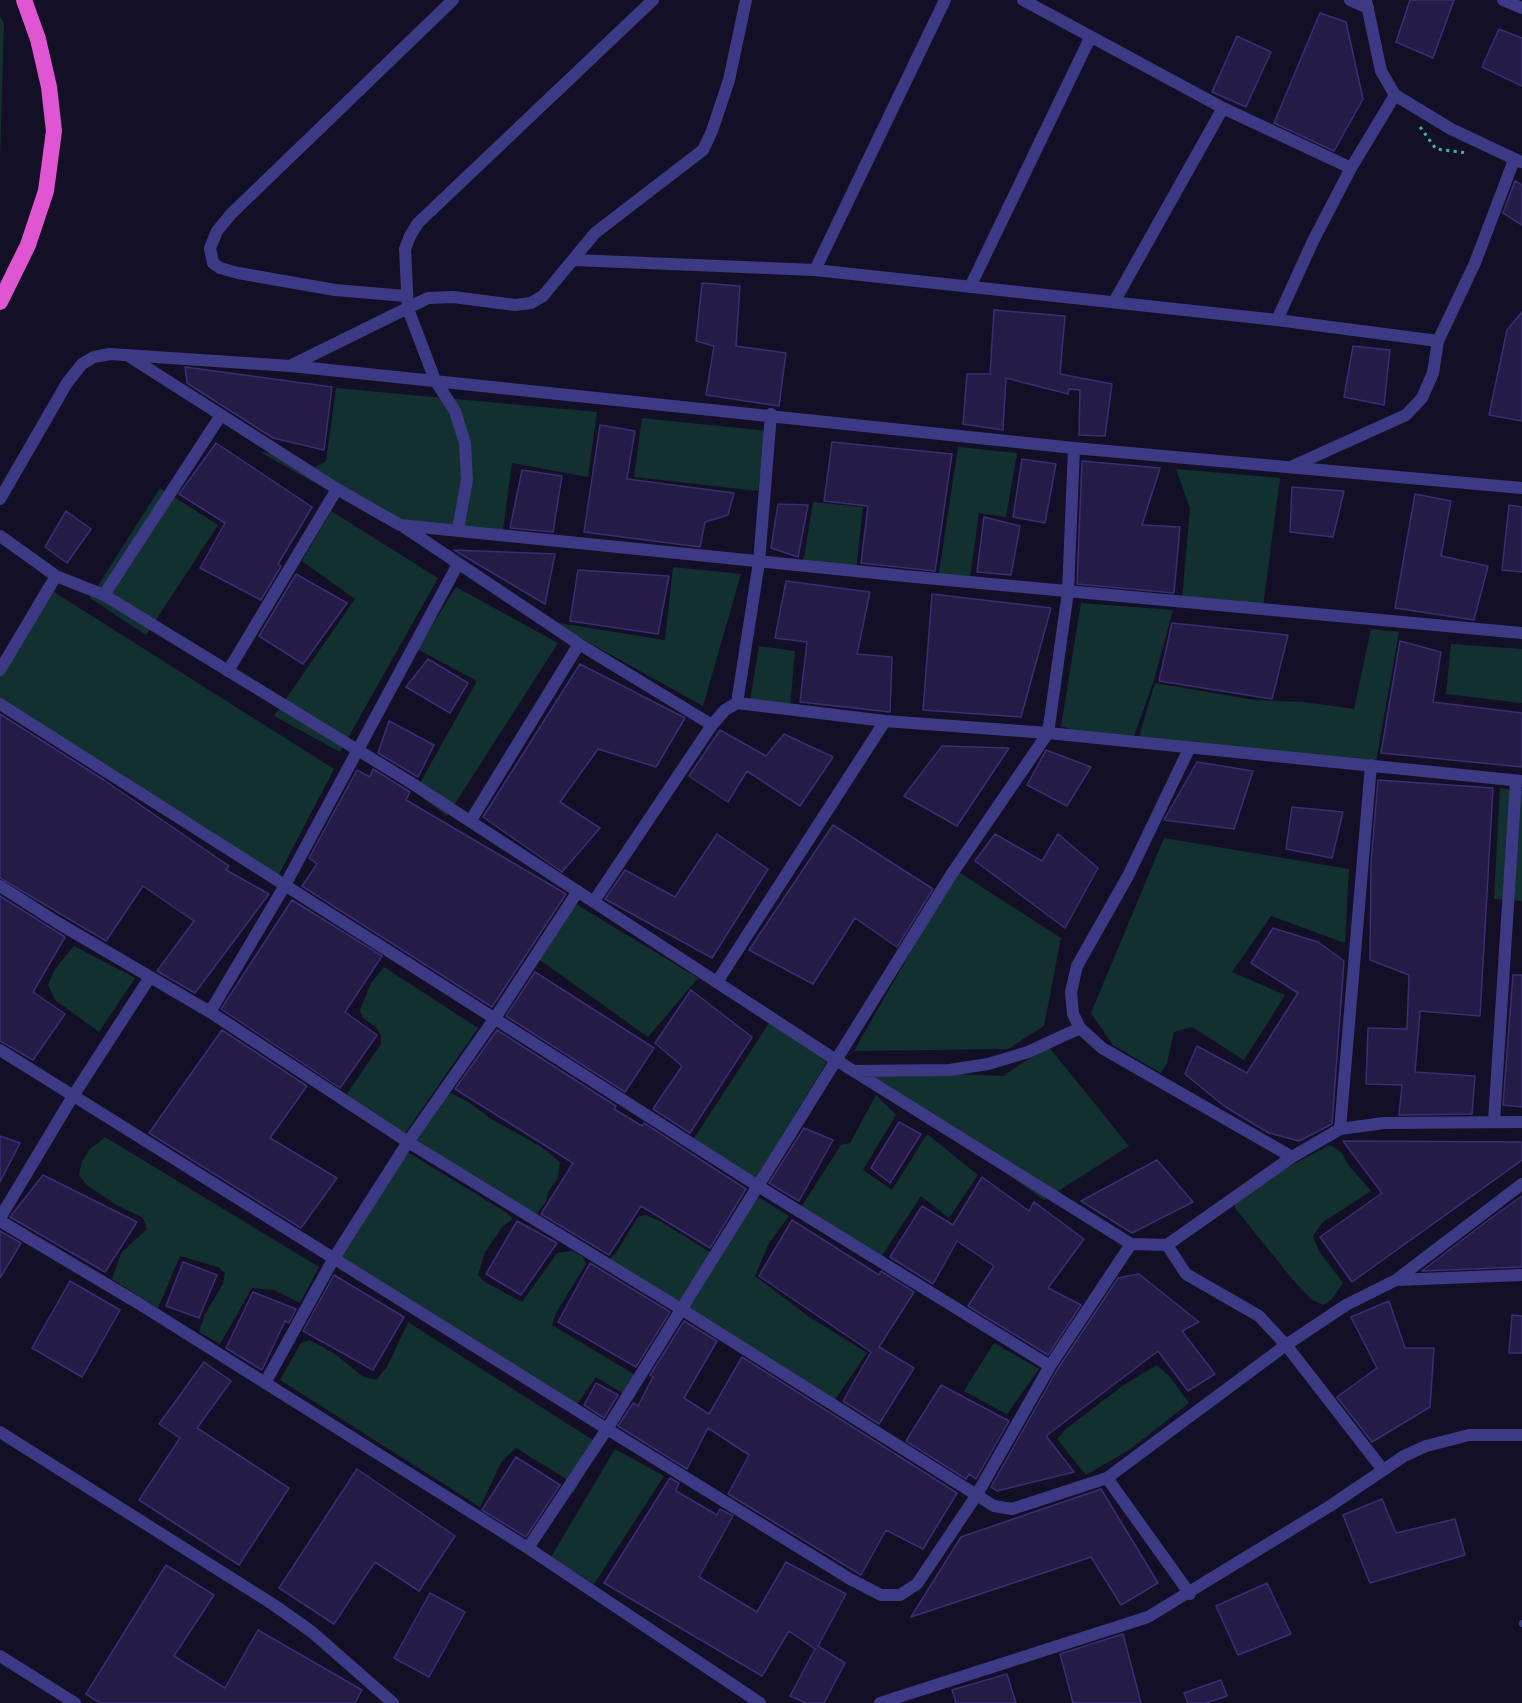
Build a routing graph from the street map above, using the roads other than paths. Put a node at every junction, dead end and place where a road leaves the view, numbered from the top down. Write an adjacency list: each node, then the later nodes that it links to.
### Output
1 (24, 0): 20 (highway)
2 (453, 0): 19 (street)
3 (652, 0): 19 (street)
4 (746, 0): 16 (street)
5 (945, 0): 17 (street)
6 (1023, 0): 11 (street)
7 (1350, 0): 9 (street)
8 (1503, 0): 10 (street)
9 (1367, 4): 12 (street)
10 (1522, 8)
11 (1090, 38): 13 (street); 18 (street)
12 (1395, 95): 14 (street); 15 (street)
13 (1223, 108): 15 (street); 21 (street)
14 (1518, 161): 24 (street)
15 (1351, 168): 23 (street)
16 (574, 260): 17 (street); 22 (street)
17 (815, 270): 18 (street)
18 (970, 287): 21 (street)
19 (406, 296): 22 (street)
20 (0, 302)
21 (1114, 302): 23 (street)
22 (408, 309): 26 (street); 27 (street)
23 (1277, 320): 24 (street)
24 (1438, 341): 31 (street)
25 (127, 355): 26 (street); 29 (street); 34 (street)
26 (291, 366): 27 (street)
27 (435, 380): 28 (street); 36 (street)
28 (771, 414): 30 (street); 38 (street)
29 (221, 415): 33 (street); 42 (street)
30 (1074, 448): 31 (street); 41 (street)
31 (1292, 466): 32 (street)
32 (1522, 488)
33 (337, 489): 35 (street); 46 (street)
34 (0, 500)
35 (400, 525): 36 (street); 39 (street)
36 (458, 529): 38 (street)
37 (0, 536): 40 (street)
38 (759, 562): 41 (street); 47 (street)
39 (458, 564): 44 (street); 53 (street)
40 (56, 576): 42 (street); 45 (street)
41 (1068, 592): 43 (street); 51 (street)
42 (104, 595): 46 (street)
43 (1522, 633)
44 (579, 644): 50 (street); 56 (street)
45 (0, 670)
46 (228, 671): 53 (street)
47 (737, 703): 49 (street); 50 (street)
48 (0, 704): 58 (street)
49 (885, 721): 51 (street); 62 (street)
50 (712, 725): 60 (street)
51 (1048, 733): 52 (street); 67 (street)
52 (1189, 749): 54 (street); 65 (street)
53 (357, 750): 56 (street); 58 (street)
54 (1371, 765): 55 (street); 72 (street)
55 (1519, 781): 70 (street)
56 (471, 820): 59 (street)
57 (0, 886): 61 (street)
58 (284, 886): 63 (street); 64 (street)
59 (578, 891): 60 (street); 64 (street)
60 (594, 901): 62 (street)
61 (150, 977): 63 (street); 69 (street)
62 (717, 982): 67 (street)
63 (210, 1012): 73 (street)
64 (495, 1018): 73 (street); 76 (street)
65 (1080, 1028): 68 (street); 74 (street)
66 (0, 1050): 69 (street)
67 (836, 1060): 68 (street); 76 (street)
68 (852, 1071): 78 (street)
69 (73, 1096): 77 (street); 80 (street)
70 (1494, 1121): 71 (street); 72 (street)
71 (1522, 1122)
72 (1340, 1129): 74 (street)
73 (408, 1142): 80 (street); 83 (street)
74 (1292, 1157): 79 (street)
75 (1522, 1184): 82 (street)
76 (758, 1186): 83 (street); 85 (street)
77 (0, 1219): 86 (street)
78 (1131, 1244): 79 (street); 85 (street)
79 (1167, 1245): 84 (street)
80 (334, 1258): 86 (street); 87 (street)
81 (1522, 1275): 82 (street)
82 (1396, 1280): 84 (street)
83 (681, 1309): 87 (street); 92 (street)
84 (1286, 1345): 90 (street); 91 (street)
85 (1050, 1366): 92 (street)
86 (265, 1383): 93 (street)
87 (607, 1429): 92 (street); 93 (street)
88 (0, 1432): 97 (street)
89 (1522, 1435): 90 (street)
90 (1383, 1470): 94 (street)
91 (1107, 1478): 92 (street); 94 (street)
92 (976, 1496)
93 (528, 1548): 98 (street)
94 (1190, 1594): 99 (street)
95 (0, 1656): 96 (street)
96 (75, 1703)
97 (393, 1703)
98 (760, 1703)
99 (880, 1703)

